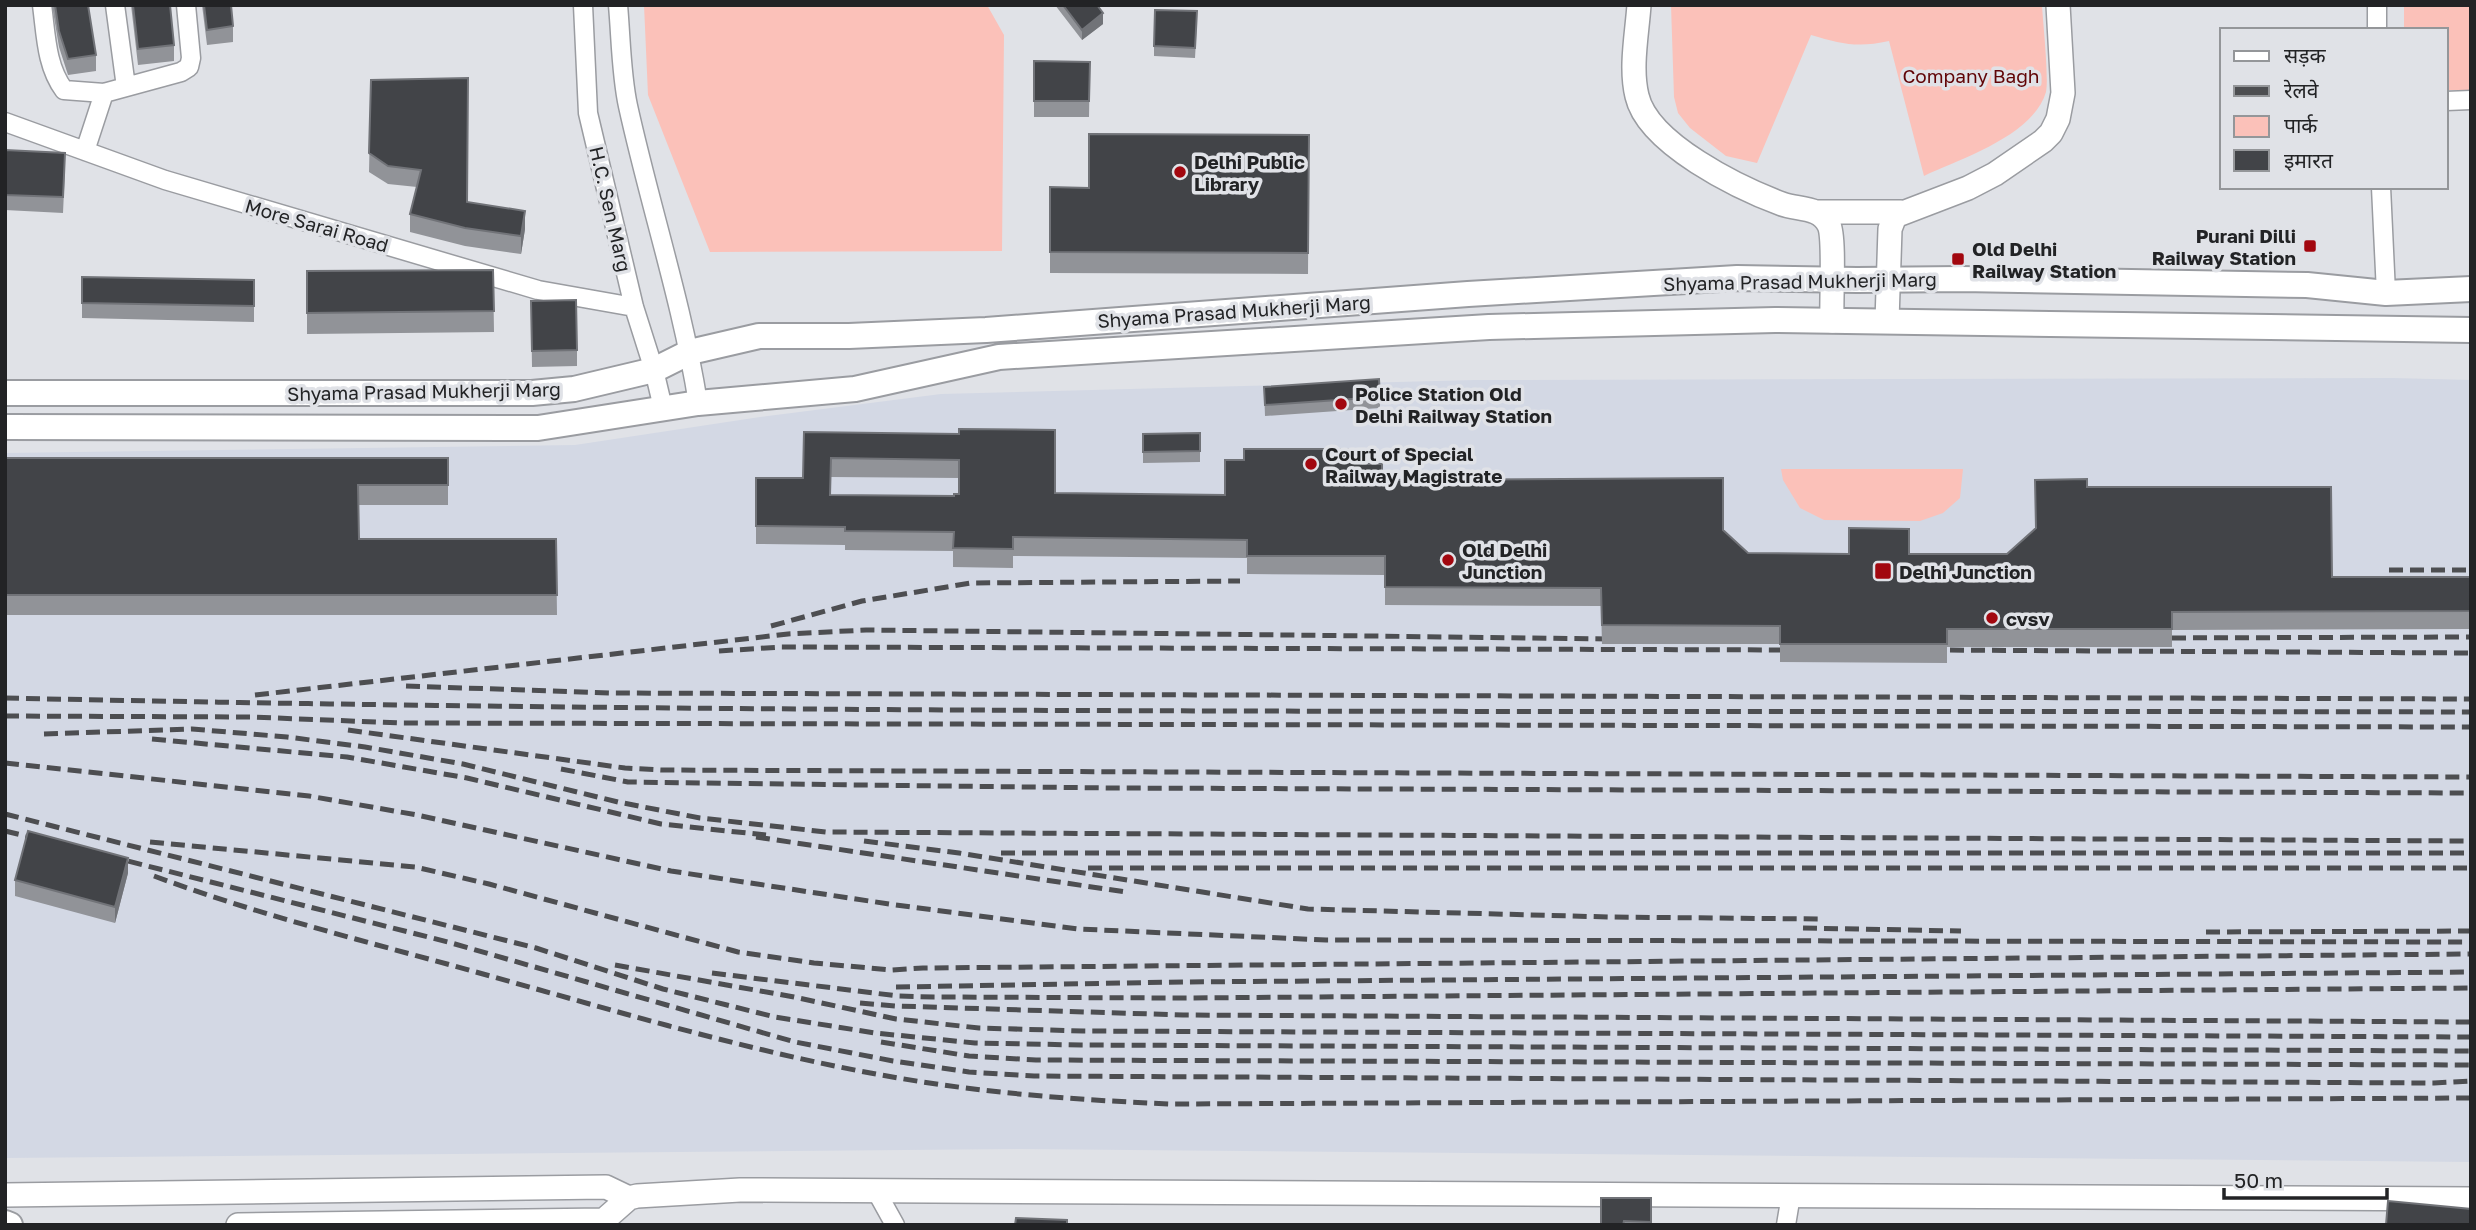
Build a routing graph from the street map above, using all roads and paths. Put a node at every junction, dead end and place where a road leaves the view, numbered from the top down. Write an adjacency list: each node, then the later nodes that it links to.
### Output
1 (42, 5): 11 (street)
2 (115, 5): 10 (street)
3 (186, 5): 10 (street)
4 (583, 5): 23 (street, H.C. Sen Marg)
5 (618, 5): 27 (street)
6 (1639, 5): 17 (street)
7 (2058, 5): 18 (street)
8 (2377, 5): 9 (street)
9 (2377, 28)
10 (126, 88): 11 (street)
11 (104, 93): 15 (street)
12 (2471, 100): 13 (street)
13 (2448, 101)
14 (5, 122): 15 (street, More Sarai Road)
15 (85, 151): 23 (street, More Sarai Road)
16 (2381, 189): 22 (street)
17 (1816, 212): 18 (street); 19 (street)
18 (1901, 212): 20 (street)
19 (1831, 280): 20 (main road, Shyama Prasad Mukherji Marg); 24 (street); 27 (main road, Shyama Prasad Mukherji Marg)
20 (1888, 280): 22 (main road, Shyama Prasad Mukherji Marg); 25 (street)
21 (2471, 289): 22 (main road, Shyama Prasad Mukherji Marg)
22 (2386, 293)
23 (634, 307): 28 (street, H.C. Sen Marg)
24 (1832, 321): 25 (main road, Shyama Prasad Mukherji Marg); 30 (main road, Shyama Prasad Mukherji Marg)
25 (1887, 321): 26 (main road, Shyama Prasad Mukherji Marg)
26 (2471, 330)
27 (690, 352): 28 (main road, Shyama Prasad Mukherji Marg); 30 (street)
28 (654, 370): 29 (main road, Shyama Prasad Mukherji Marg); 31 (street, H.C. Sen Marg)
29 (5, 393)
30 (698, 403): 31 (main road, Shyama Prasad Mukherji Marg)
31 (663, 408): 32 (main road, Shyama Prasad Mukherji Marg)
32 (5, 427)
33 (606, 1187): 35 (street); 37 (street); 39 (street)
34 (875, 1189): 36 (street); 37 (street); 41 (street)
35 (5, 1195)
36 (1791, 1195): 38 (street); 42 (street)
37 (629, 1198): 39 (street)
38 (2471, 1199)
39 (603, 1222): 40 (street)
40 (238, 1225)
41 (895, 1225)
42 (1786, 1225)

